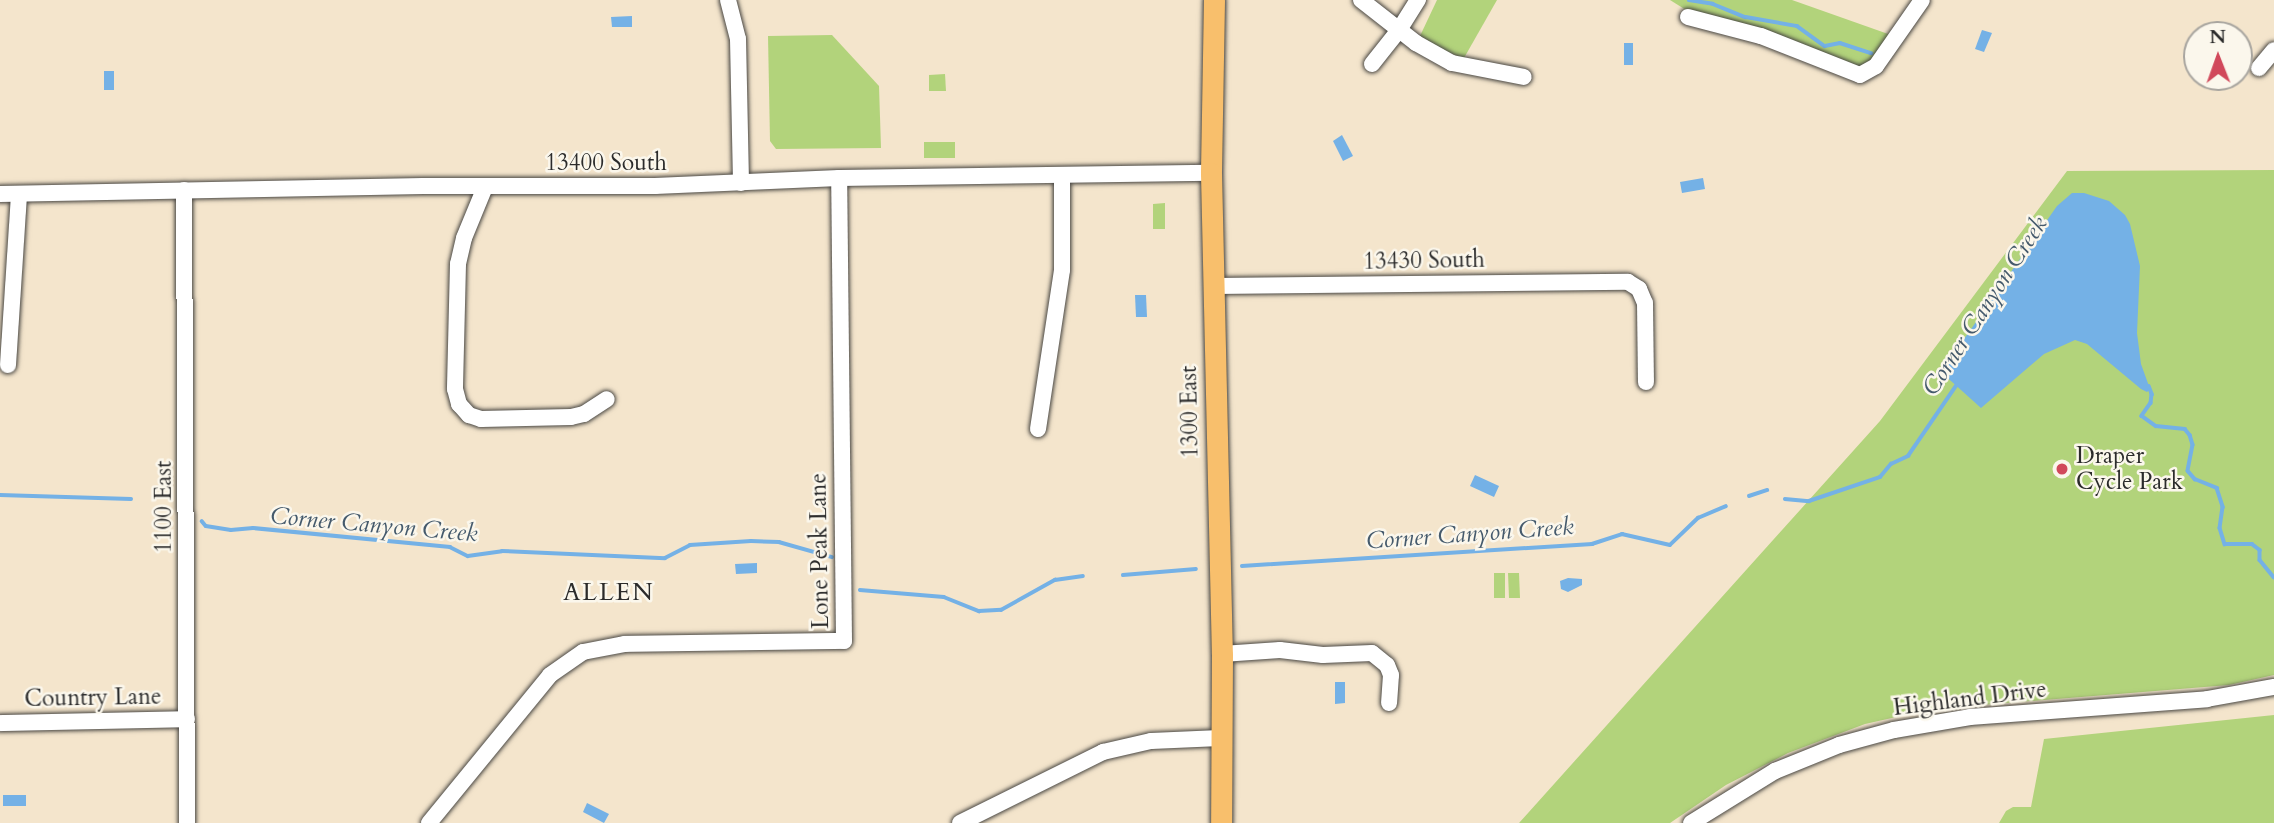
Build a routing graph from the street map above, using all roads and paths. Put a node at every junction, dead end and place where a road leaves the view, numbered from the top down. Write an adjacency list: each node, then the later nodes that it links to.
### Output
1 (728, 0): 15 (street)
2 (1214, 0): 12 (main road, 1300 East)
3 (1361, 0): 7 (street)
4 (1418, 0): 7 (street)
5 (1922, 0): 6 (street)
6 (1688, 17)
7 (1399, 30): 9 (street); 11 (street)
8 (2274, 50): 10 (street)
9 (1372, 64)
10 (2259, 68)
11 (1524, 76)
12 (1211, 173): 13 (street, 13400 South); 20 (main road, 1300 East)
13 (1062, 175): 14 (street, 13400 South); 24 (street)
14 (839, 178): 15 (street, 13400 South); 32 (street, Lone Peak Lane)
15 (741, 183): 16 (street, 13400 South)
16 (485, 187): 17 (street, 13400 South); 23 (street)
17 (184, 190): 19 (street, 13400 South); 28 (street, 1100 East)
18 (0, 194): 19 (street, 13400 South)
19 (19, 194): 21 (street)
20 (1214, 286): 22 (street, 13430 South); 25 (main road, 1300 East)
21 (8, 365)
22 (1646, 382)
23 (607, 399)
24 (1038, 429)
25 (1222, 653): 27 (street); 30 (main road, 1300 East)
26 (2274, 687): 35 (street, Highland Drive)
27 (1389, 703)
28 (187, 719): 29 (street, Country Lane); 31 (street, 1100 East)
29 (0, 723)
30 (1220, 738): 33 (street); 34 (main road, 1300 East)
31 (187, 823)
32 (429, 823)
33 (960, 823)
34 (1221, 823)
35 (1691, 823)

